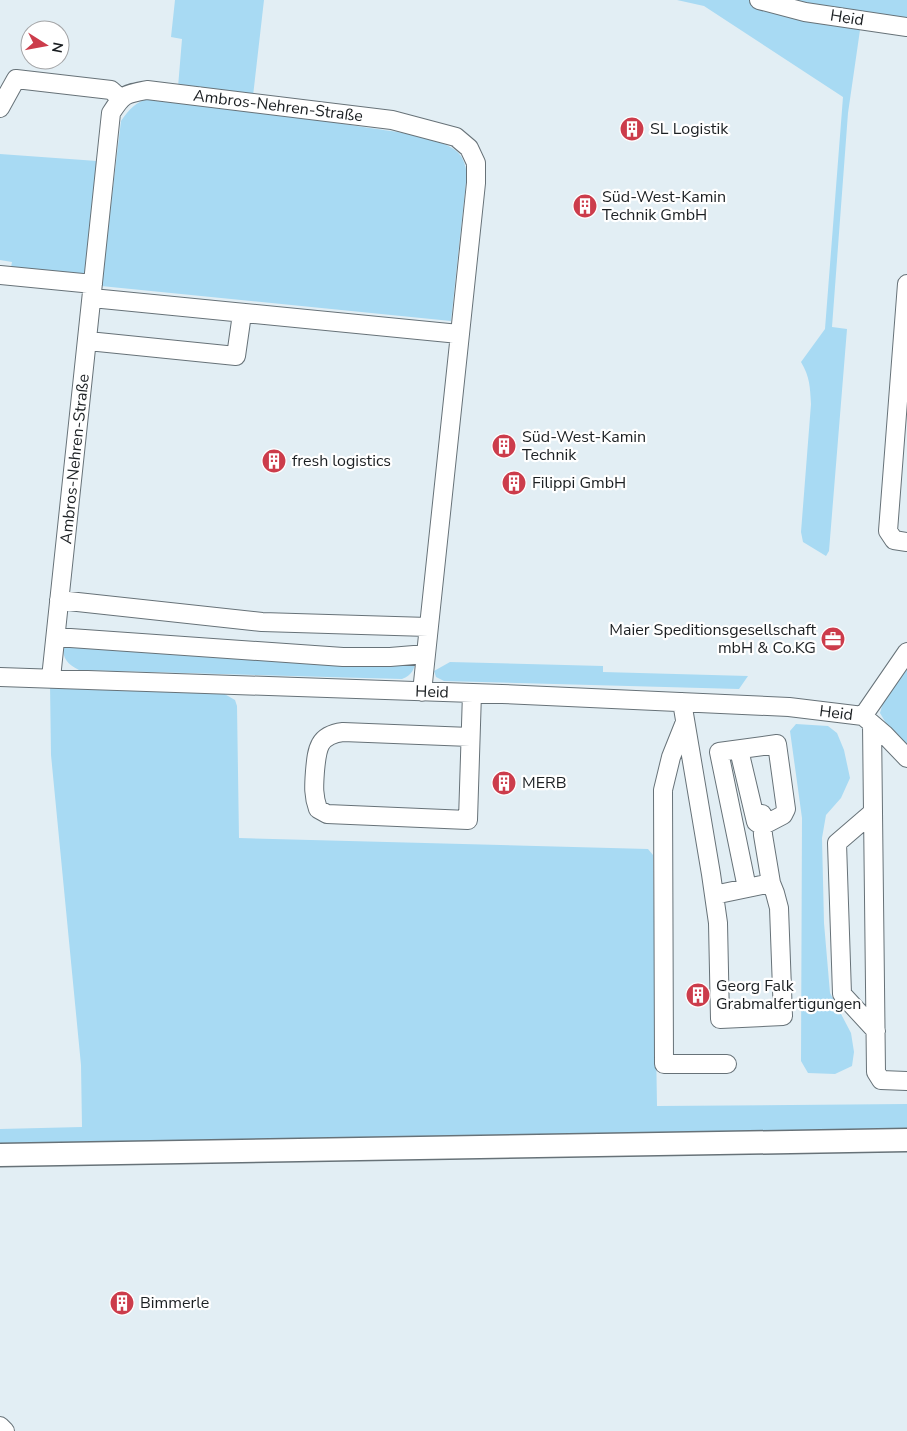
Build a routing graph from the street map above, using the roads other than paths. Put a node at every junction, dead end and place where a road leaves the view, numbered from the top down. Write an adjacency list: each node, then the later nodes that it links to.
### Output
1 (758, 0): 2 (street, Heid)
2 (907, 27)
3 (120, 98): 4 (street); 7 (street, Ambros-Nehren-Straße); 9 (street, Ambros-Nehren-Straße)
4 (1, 106)
5 (0, 275): 7 (street)
6 (907, 284): 11 (street)
7 (92, 291): 8 (street); 10 (street, Ambros-Nehren-Straße)
8 (242, 314): 9 (street); 10 (street)
9 (459, 334): 13 (street, Ambros-Nehren-Straße)
10 (88, 341): 12 (street, Ambros-Nehren-Straße)
11 (907, 542)
12 (59, 600): 13 (street); 14 (street, Ambros-Nehren-Straße)
13 (428, 626): 16 (street, Ambros-Nehren-Straße)
14 (56, 637): 16 (street); 18 (street, Ambros-Nehren-Straße)
15 (907, 652): 22 (street, Heid)
16 (426, 654): 19 (street, Ambros-Nehren-Straße)
17 (0, 676): 18 (street, Heid)
18 (51, 678): 19 (street, Heid)
19 (422, 692): 20 (street, Heid)
20 (472, 693): 21 (street, Heid); 24 (street)
21 (682, 702): 22 (street, Heid); 23 (street)
22 (867, 720): 26 (street, Heid); 27 (street)
23 (686, 722): 31 (street); 33 (street)
24 (470, 737): 24 (street)
25 (745, 749): 28 (street); 28 (street); 30 (street)
26 (907, 758)
27 (873, 812): 32 (street); 32 (street)
28 (762, 826): 29 (street)
29 (771, 883): 30 (street); 31 (street)
30 (747, 888): 31 (street)
31 (714, 895)
32 (876, 1031): 34 (street)
33 (727, 1064)
34 (907, 1081)
35 (907, 1140): 36 (main road)
36 (0, 1155)
37 (0, 1426): 38 (street)
38 (6, 1431)

